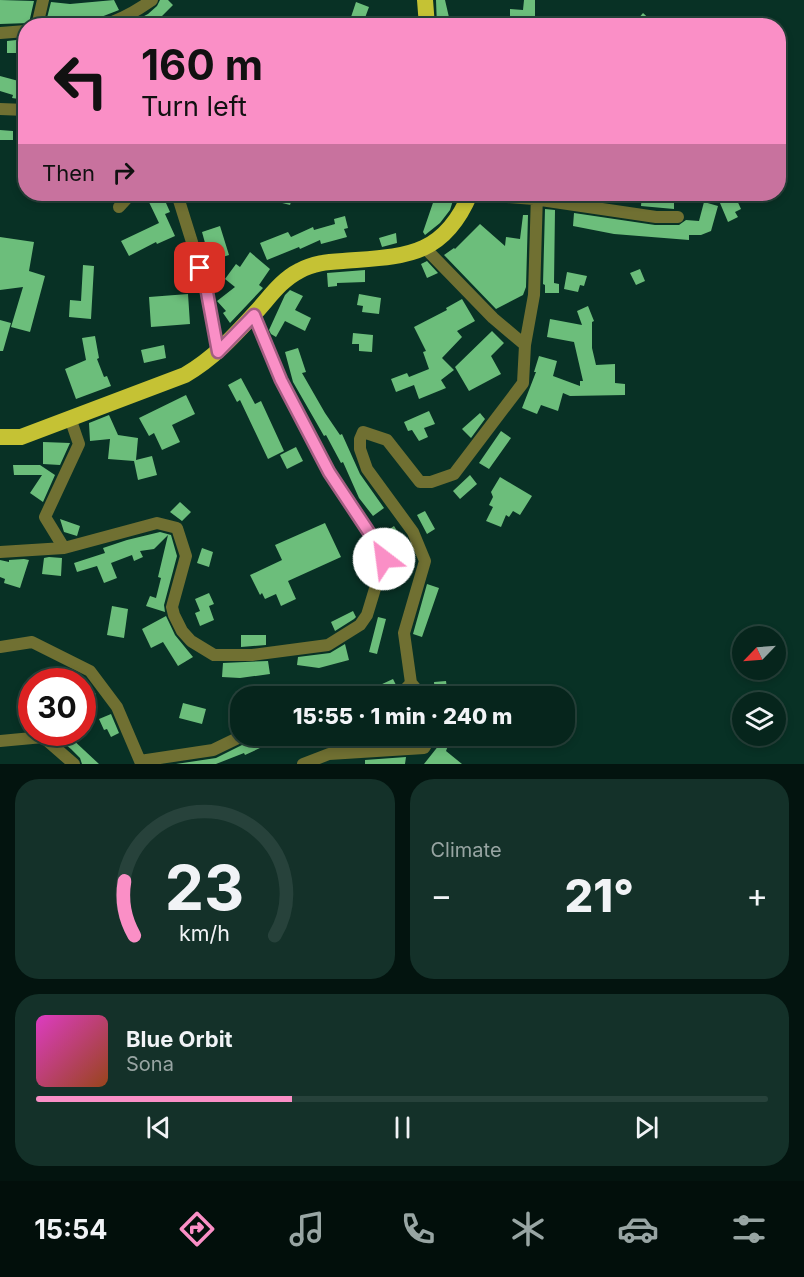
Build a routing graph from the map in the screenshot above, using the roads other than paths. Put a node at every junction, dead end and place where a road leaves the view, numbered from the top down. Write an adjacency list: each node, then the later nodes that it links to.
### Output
1 (43, 0): 4 (street)
2 (152, 0): 5 (street)
3 (425, 0): 6 (highway)
4 (39, 18)
5 (122, 18)
6 (426, 18)
7 (18, 32): 8 (street)
8 (0, 33)
9 (0, 99): 10 (street)
10 (18, 108)
11 (0, 109): 12 (street)
12 (18, 110)
13 (125, 201): 18 (street)
14 (179, 201): 23 (street)
15 (466, 201): 20 (highway)
16 (537, 201): 22 (street)
17 (565, 201): 19 (street)
18 (119, 207)
19 (678, 217)
20 (425, 248): 21 (highway); 22 (street)
21 (254, 315): 23 (highway); 26 (street)
22 (525, 345): 29 (street)
23 (218, 352): 24 (highway)
24 (70, 418): 25 (highway); 26 (street)
25 (0, 437)
26 (64, 548): 27 (street)
27 (0, 552)
28 (0, 647): 33 (street)
29 (411, 683): 30 (street); 31 (street)
30 (408, 686)
31 (414, 686)
32 (0, 741): 35 (street)
33 (230, 742)
34 (425, 746): 36 (street)
35 (74, 764)
36 (303, 764)

